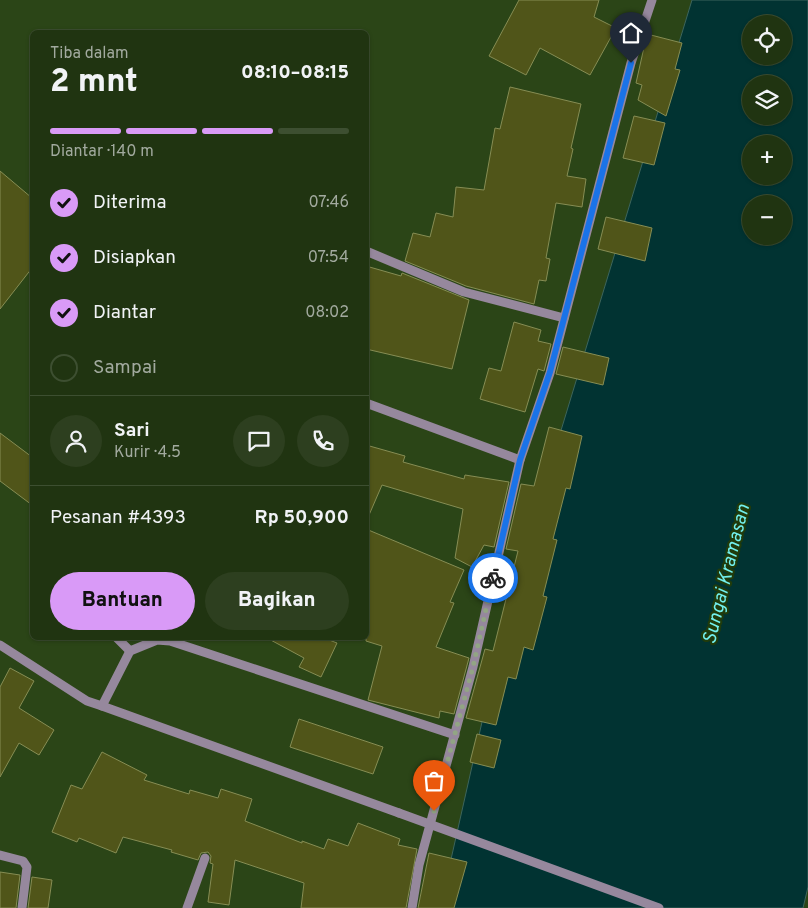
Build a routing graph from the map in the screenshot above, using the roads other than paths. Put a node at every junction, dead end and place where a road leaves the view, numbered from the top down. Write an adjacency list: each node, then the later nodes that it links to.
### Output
1 (652, 0): 3 (street)
2 (369, 252): 3 (street)
3 (564, 318): 5 (street)
4 (369, 404): 5 (street)
5 (520, 460): 10 (street)
6 (120, 640): 8 (street)
7 (0, 645): 9 (street)
8 (130, 651): 9 (street); 10 (street)
9 (102, 706): 16 (street, bridge)
10 (455, 735): 15 (street)
11 (0, 855): 13 (street)
12 (205, 858): 14 (street)
13 (22, 908)
14 (187, 908)
15 (412, 908)
16 (659, 908)

